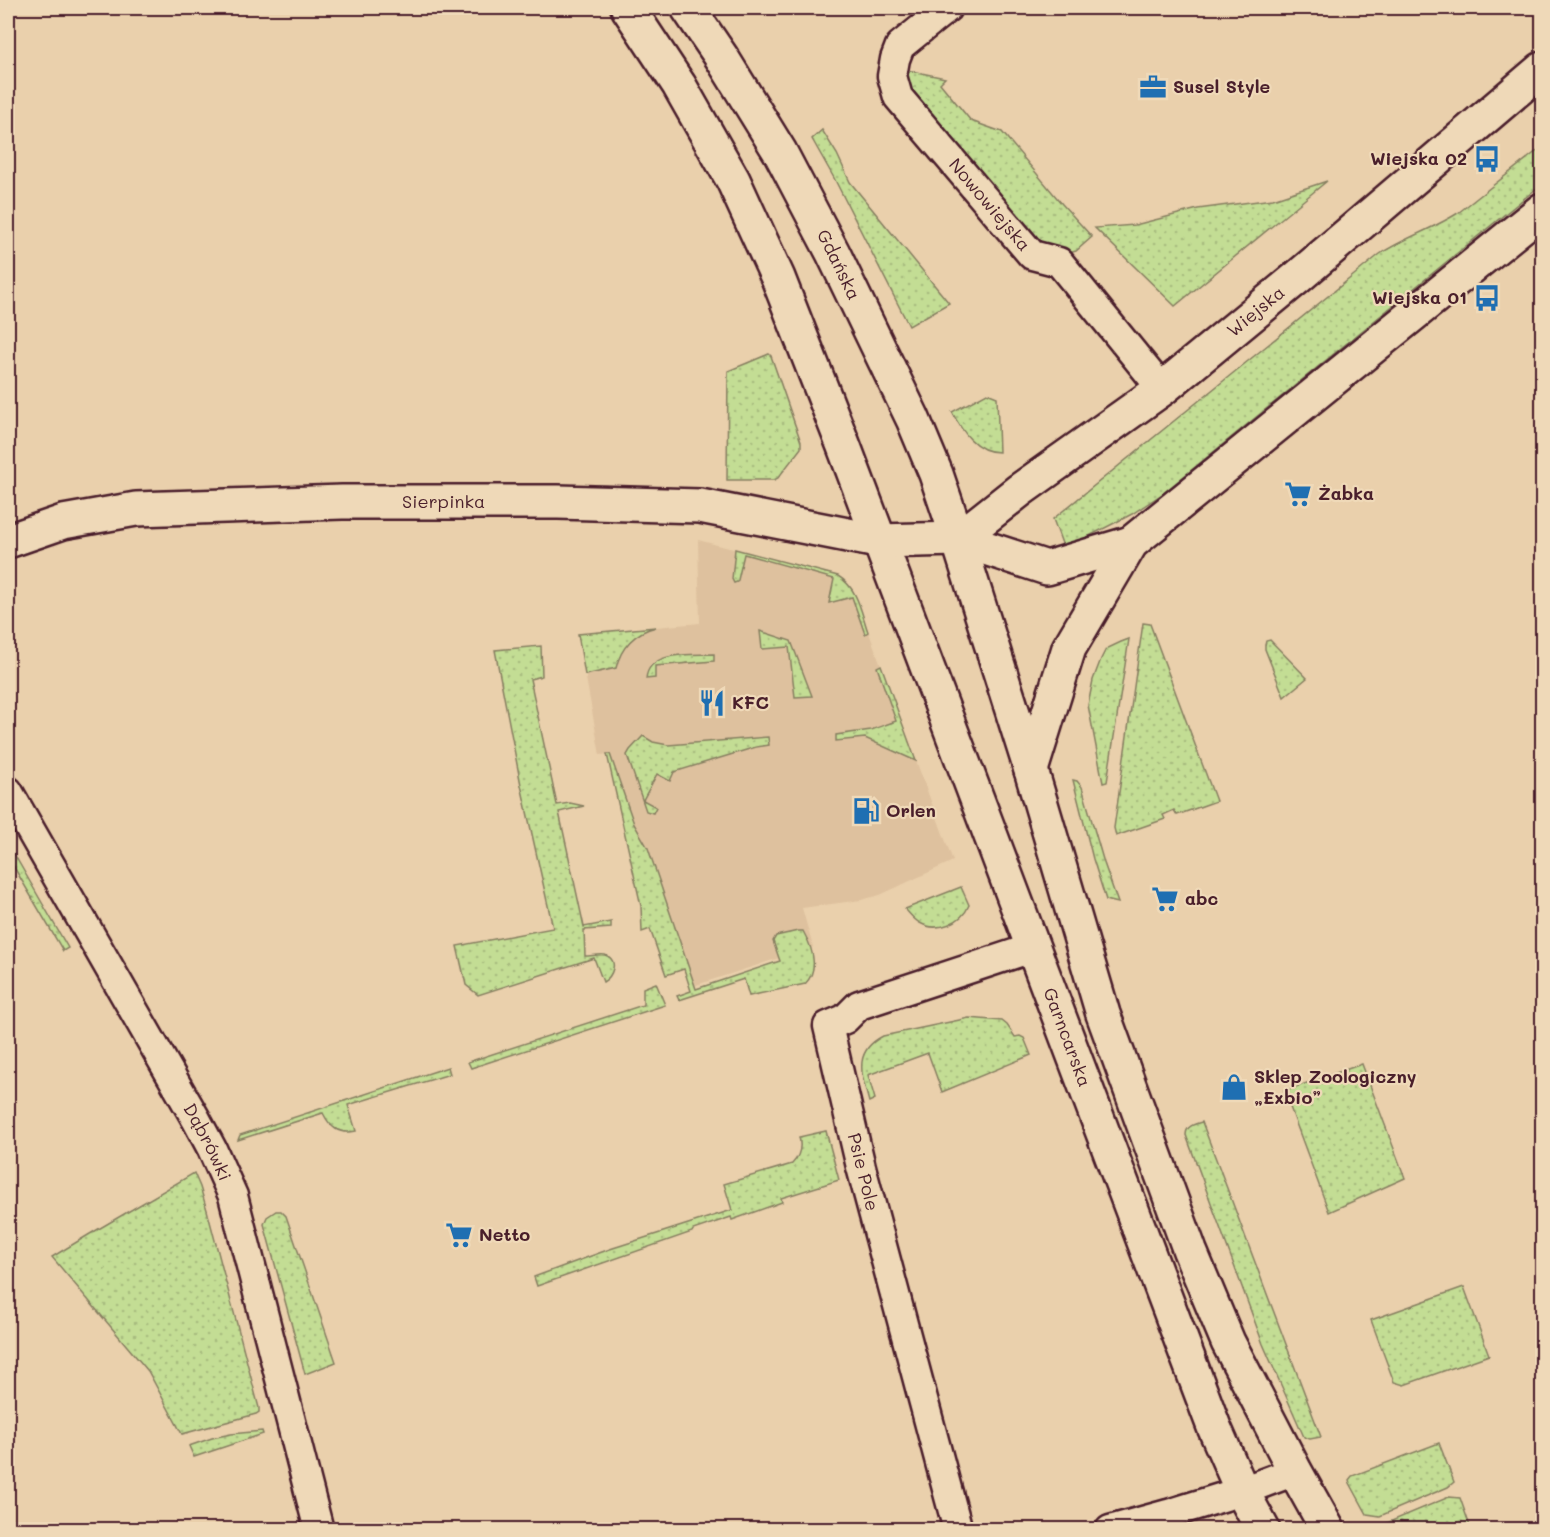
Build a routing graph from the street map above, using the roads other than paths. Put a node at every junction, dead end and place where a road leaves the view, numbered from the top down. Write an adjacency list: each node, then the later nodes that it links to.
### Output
1 (628, 8): 9 (main road)
2 (688, 8): 7 (main road, Gdańska)
3 (947, 8): 6 (street, Nowowiejska)
4 (1542, 69): 6 (main road, Wiejska)
5 (1542, 210): 10 (main road)
6 (1162, 389): 7 (main road, Wiejska)
7 (958, 538): 9 (main road); 10 (main road); 11 (main road)
8 (8, 541): 9 (main road, Sierpinka)
9 (878, 541): 13 (main road, Garncarska)
10 (1131, 543): 11 (main road)
11 (1031, 770): 14 (main road)
12 (8, 791): 16 (street, Dąbrówki)
13 (1032, 948): 15 (main road, Garncarska); 17 (street, Psie Pole)
14 (1294, 1471): 15 (street); 20 (main road)
15 (1242, 1491): 18 (street); 19 (main road, Garncarska)
16 (319, 1530)
17 (958, 1530)
18 (1110, 1530)
19 (1263, 1530)
20 (1328, 1530)

